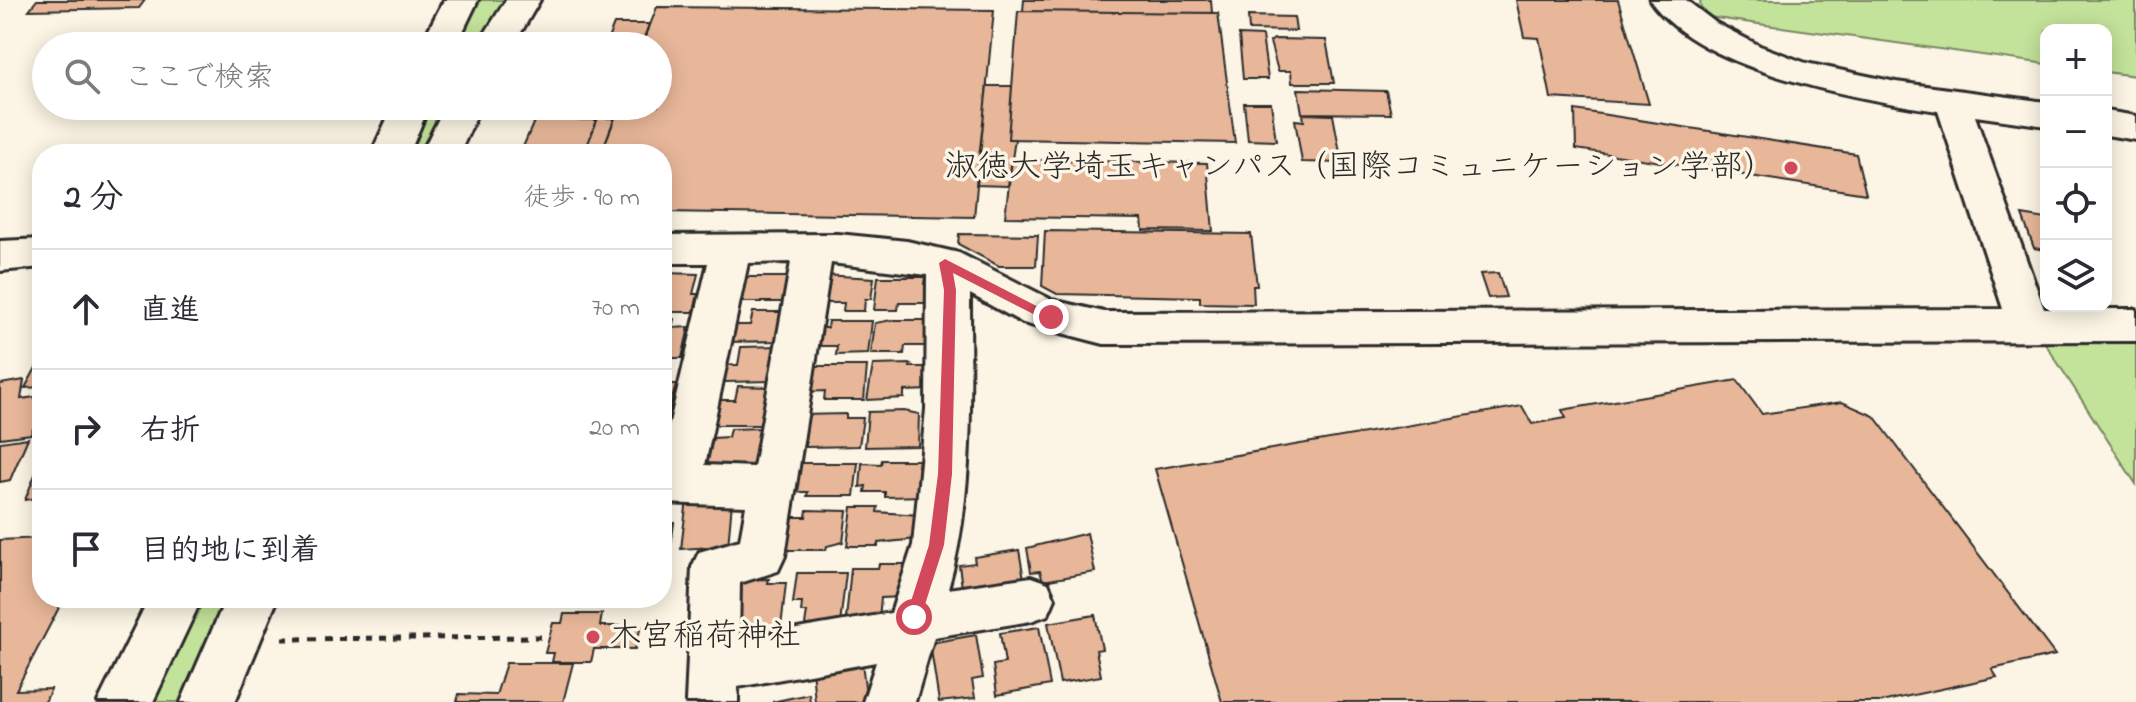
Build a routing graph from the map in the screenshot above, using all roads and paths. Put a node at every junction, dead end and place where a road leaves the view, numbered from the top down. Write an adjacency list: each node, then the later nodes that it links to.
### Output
1 (461, 0): 4 (highway)
2 (523, 0): 5 (highway)
3 (1666, 0): 6 (street)
4 (445, 32)
5 (504, 32)
6 (1952, 100): 7 (street); 21 (street)
7 (2040, 113)
8 (405, 120): 12 (highway)
9 (456, 120): 13 (highway)
10 (2112, 124): 11 (street)
11 (2136, 128)
12 (394, 144)
13 (445, 144)
14 (672, 249): 15 (street)
15 (731, 250): 16 (street); 22 (street)
16 (813, 250): 19 (street); 24 (street)
17 (32, 254): 18 (street)
18 (0, 256)
19 (945, 263): 21 (street); 28 (street)
20 (2136, 325): 21 (street)
21 (2029, 326)
22 (672, 476)
23 (672, 484): 24 (street)
24 (771, 487): 30 (street)
25 (1031, 599): 28 (street)
26 (171, 608): 31 (highway)
27 (259, 618): 29 (path); 32 (highway)
28 (911, 625): 30 (street); 33 (street)
29 (541, 637)
30 (712, 685)
31 (125, 702)
32 (208, 702)
33 (889, 702)

